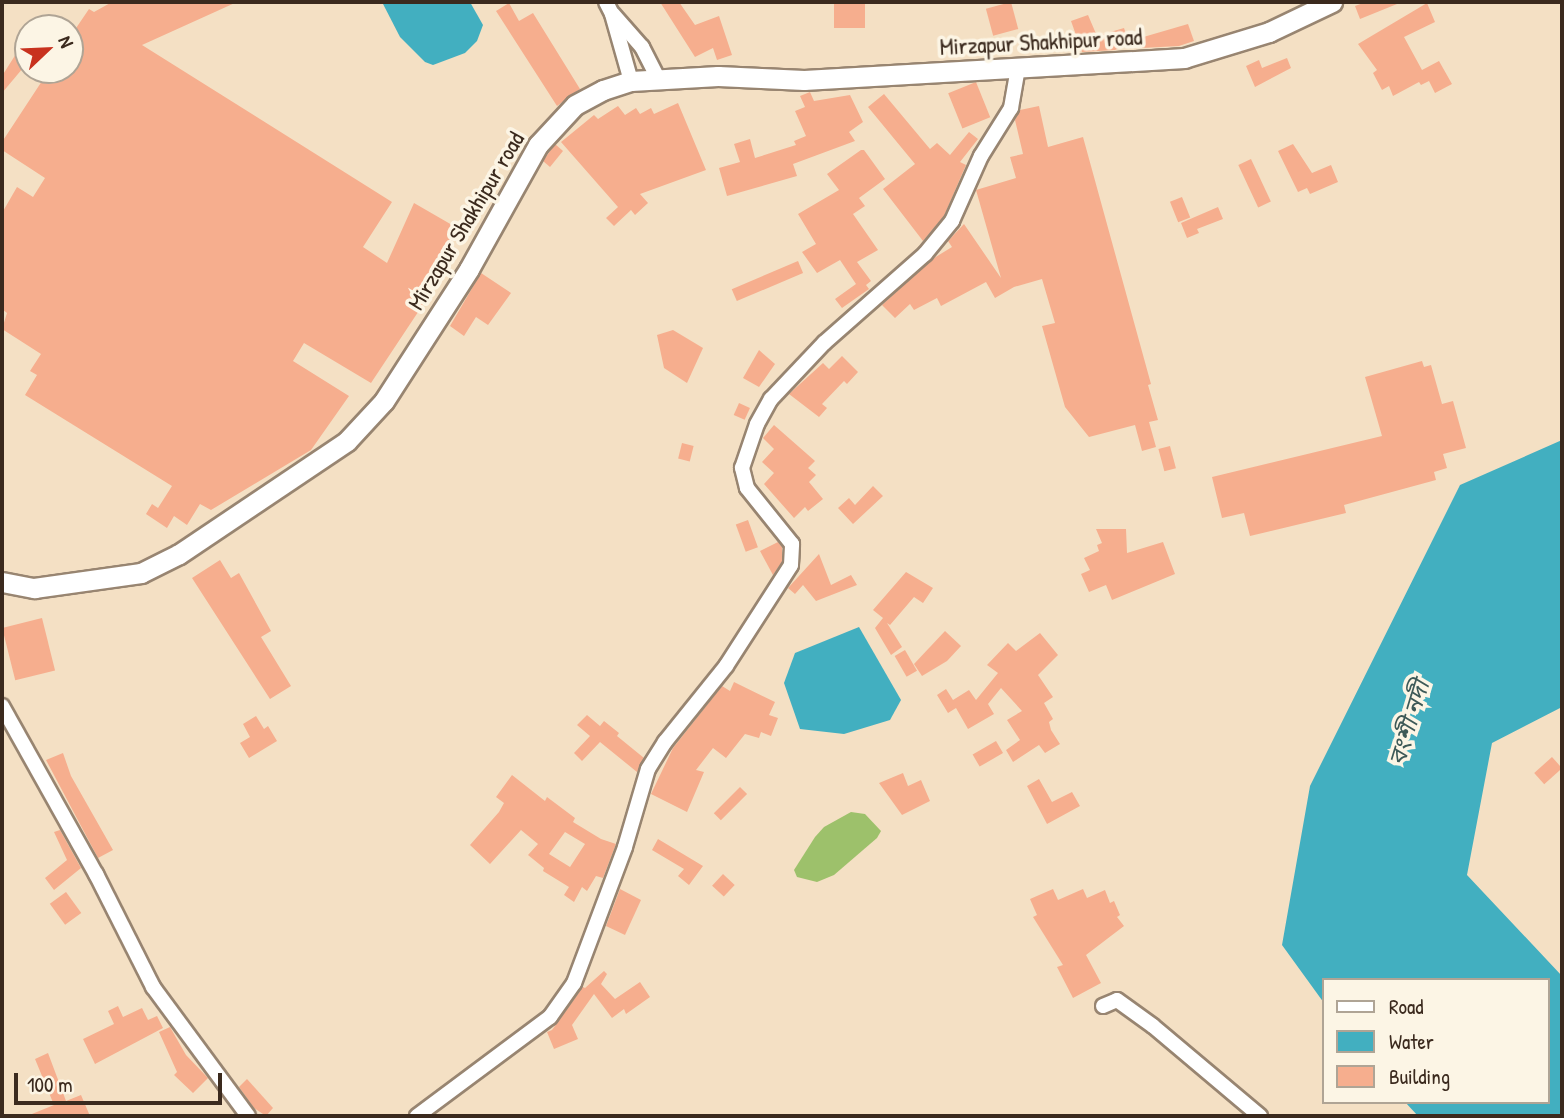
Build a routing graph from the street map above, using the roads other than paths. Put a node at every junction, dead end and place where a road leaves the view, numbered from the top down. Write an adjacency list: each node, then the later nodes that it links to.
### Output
1 (1332, 2): 3 (main road, Mirzapur Shakhipur road)
2 (609, 8): 4 (street); 5 (street)
3 (1018, 68): 4 (main road, Mirzapur Shakhipur road); 10 (street)
4 (659, 80): 5 (main road, Mirzapur Shakhipur road)
5 (631, 81): 6 (main road, Mirzapur Shakhipur road)
6 (2, 582)
7 (2, 706): 9 (street)
8 (1103, 1006): 11 (street)
9 (248, 1116)
10 (417, 1116)
11 (1260, 1116)

